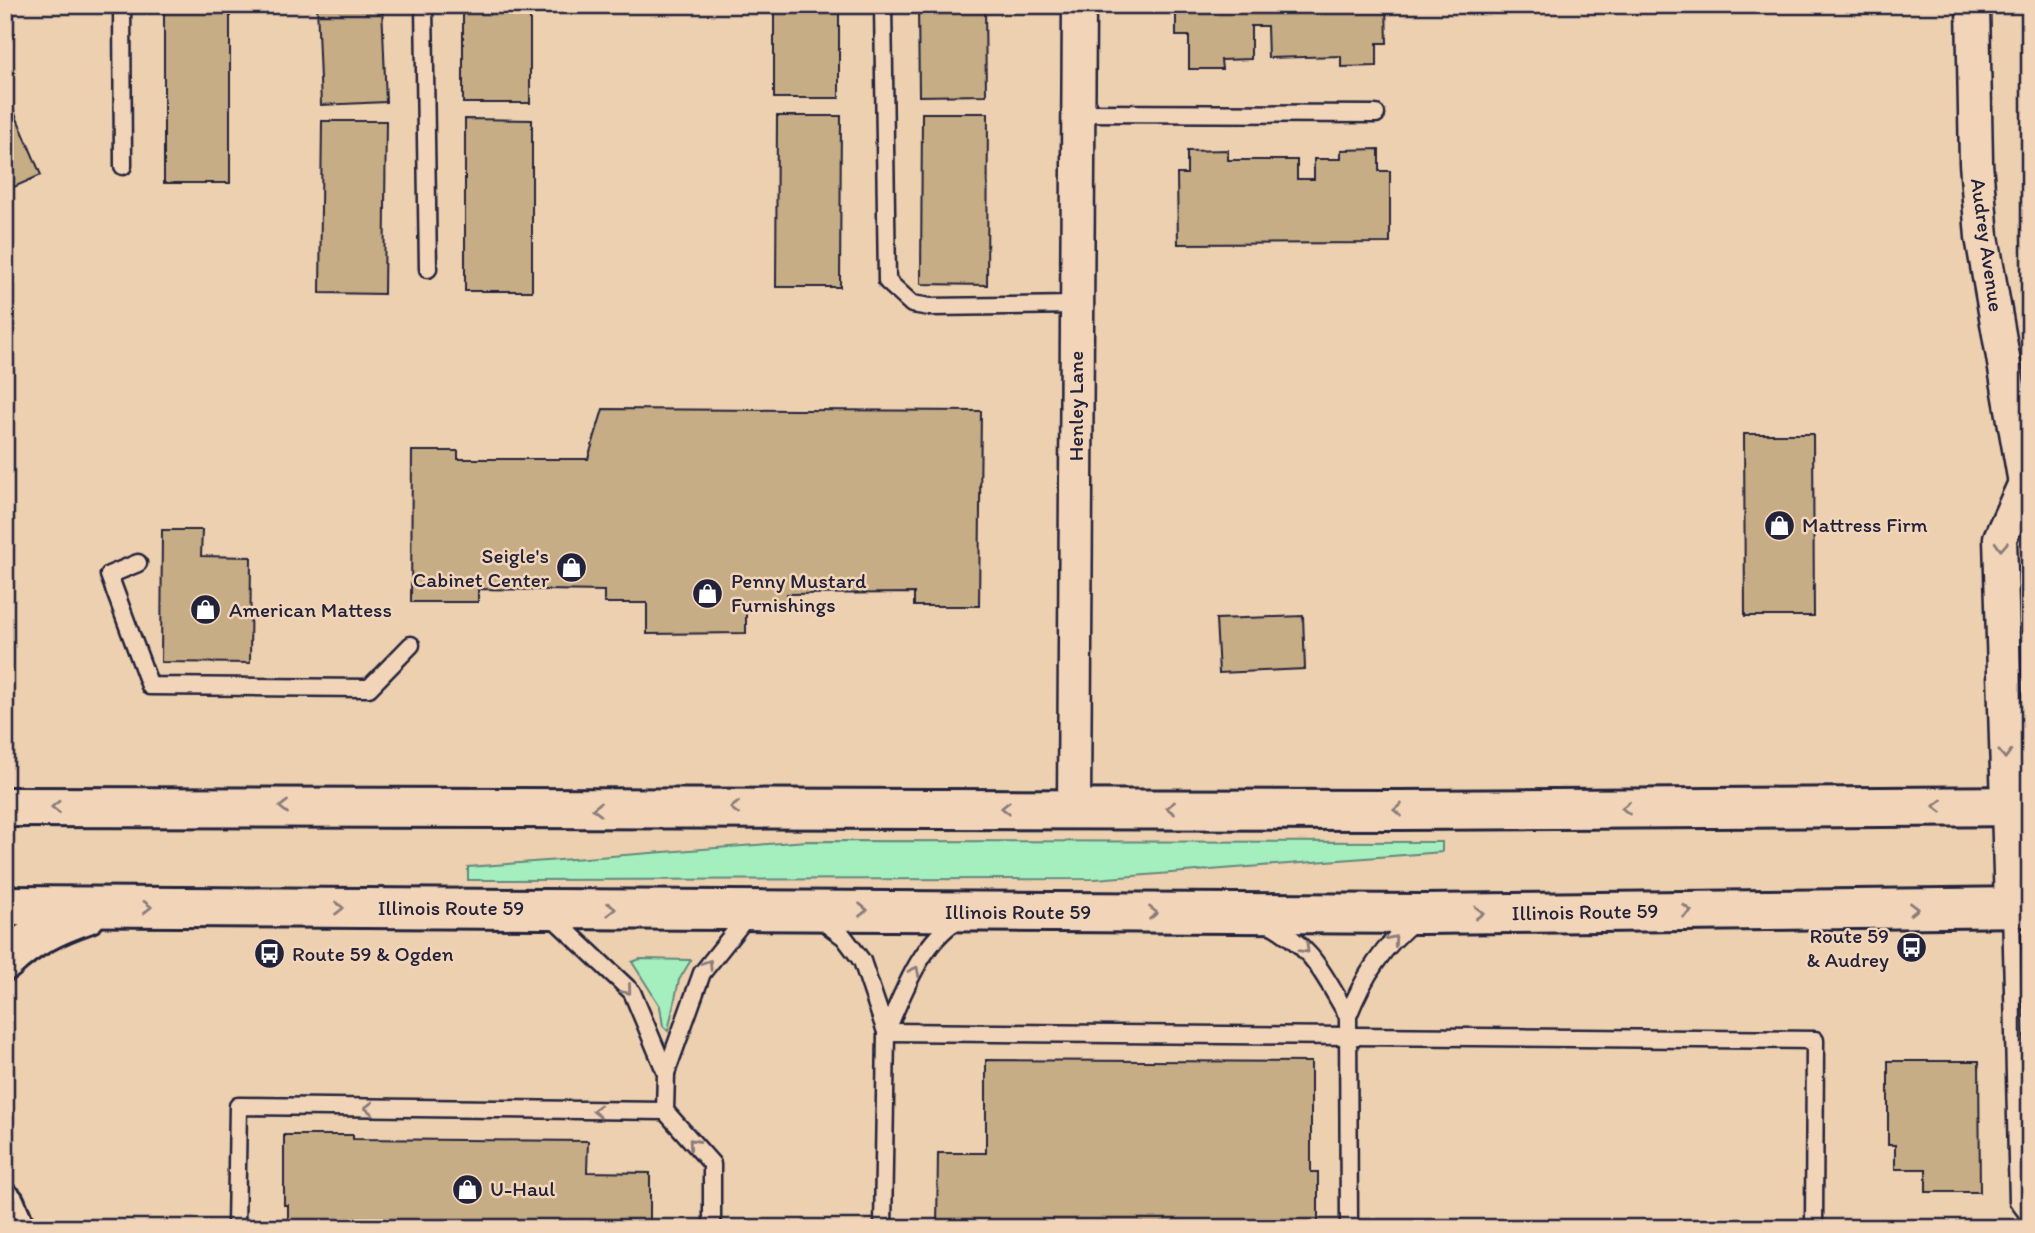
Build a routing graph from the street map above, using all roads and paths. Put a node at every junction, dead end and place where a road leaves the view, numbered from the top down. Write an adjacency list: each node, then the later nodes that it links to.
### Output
1 (122, 5): 8 (lane)
2 (424, 5): 9 (lane)
3 (883, 5): 10 (lane)
4 (1079, 5): 6 (street, Henley Lane)
5 (1973, 5): 11 (street, Audrey Avenue)
6 (1078, 113): 7 (lane); 10 (street, Henley Lane)
7 (1376, 114)
8 (123, 166)
9 (428, 269)
10 (1076, 305): 17 (street, Henley Lane)
11 (2021, 397): 12 (street, Audrey Avenue)
12 (2028, 488): 15 (street, Audrey Avenue, one-way to 15)
13 (138, 563): 14 (lane)
14 (411, 645)
15 (2018, 806): 17 (main road, one-way to 17); 20 (street, Audrey Avenue)
16 (5, 807): 17 (main road, one-way to 16)
17 (1074, 807)
18 (5, 906): 19 (main road, Illinois Route 59)
19 (107, 907): 21 (main road, Illinois Route 59, one-way to 21); 27 (main road)
20 (2021, 907): 26 (main road, Illinois Route 59, one-way to 20); 35 (lane)
21 (543, 909): 22 (main road, Illinois Route 59, one-way to 22); 31 (lane, one-way to 31)
22 (753, 909): 23 (main road, Illinois Route 59); 31 (lane, one-way to 22)
23 (806, 909): 24 (main road, Illinois Route 59, one-way to 24); 29 (lane)
24 (971, 911): 25 (main road, Illinois Route 59, one-way to 25); 29 (lane, one-way to 24)
25 (1248, 913): 26 (main road, Illinois Route 59); 28 (lane, one-way to 28)
26 (1423, 914): 28 (lane, one-way to 26)
27 (5, 961)
28 (1348, 1016): 30 (lane)
29 (886, 1032): 30 (lane); 39 (lane)
30 (1348, 1037): 40 (lane); 41 (lane)
31 (666, 1073): 32 (lane)
32 (665, 1111): 37 (lane, one-way to 37); 38 (lane, one-way to 32)
33 (5, 1199): 34 (main road)
34 (6, 1205): 36 (main road)
35 (2030, 1217)
36 (15, 1228)
37 (236, 1228)
38 (712, 1228)
39 (883, 1228)
40 (1349, 1228)
41 (1814, 1228)

